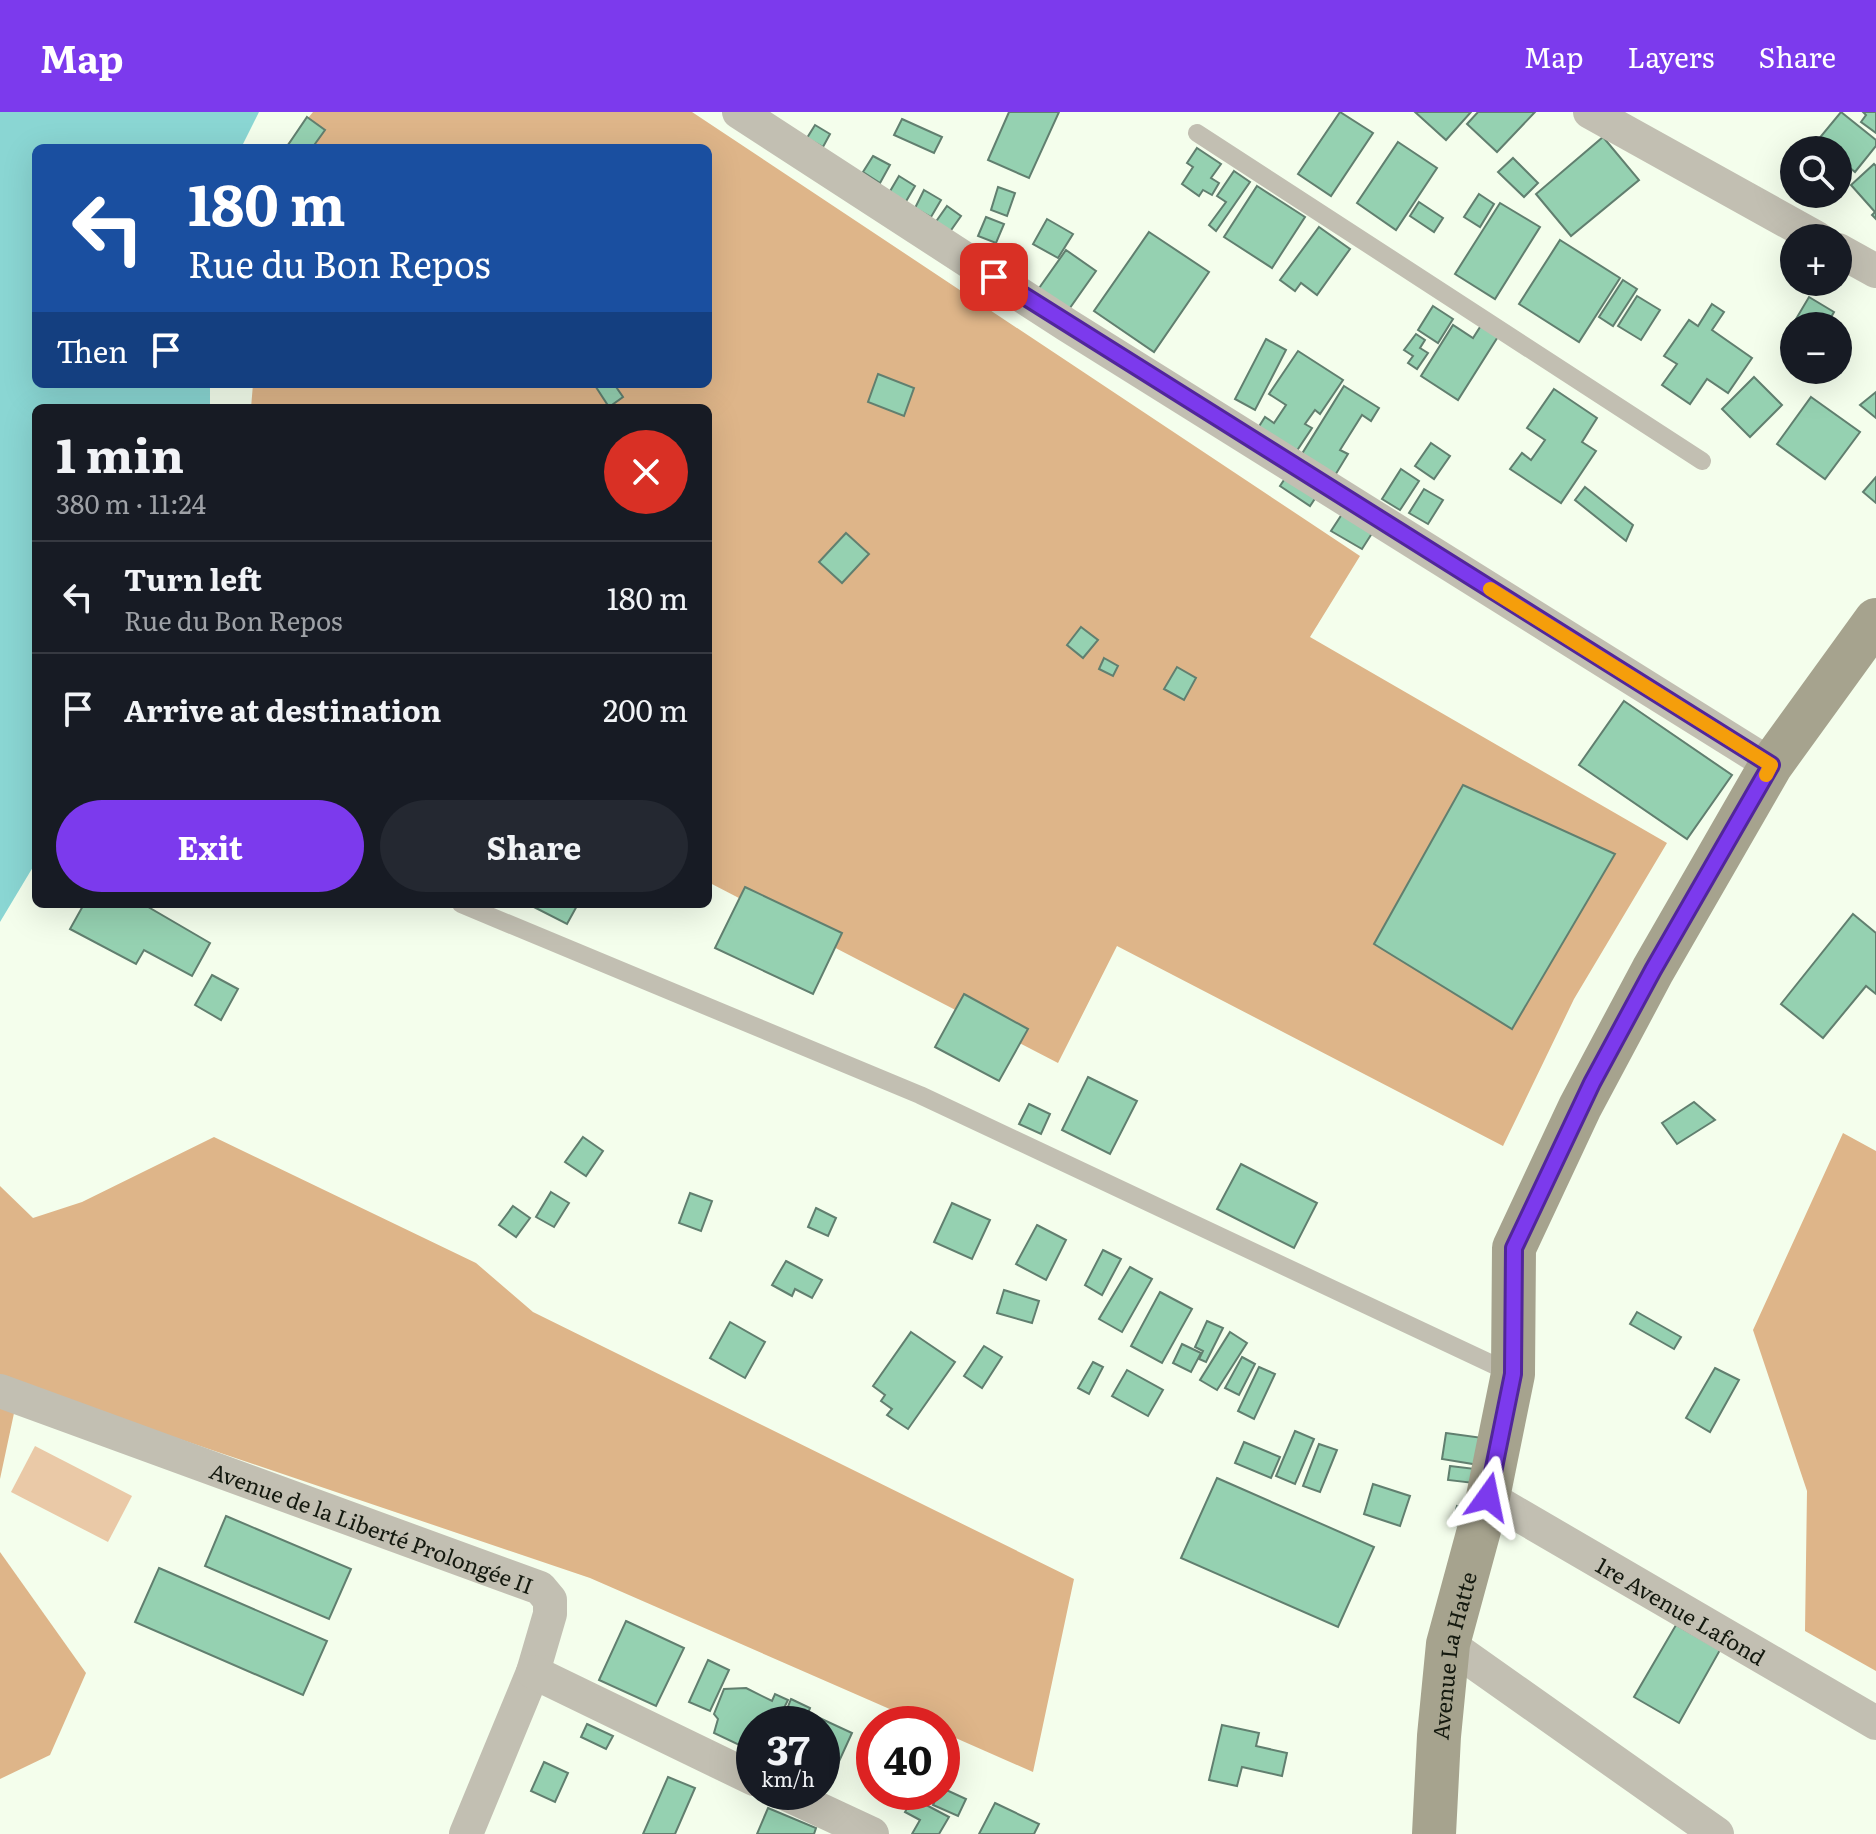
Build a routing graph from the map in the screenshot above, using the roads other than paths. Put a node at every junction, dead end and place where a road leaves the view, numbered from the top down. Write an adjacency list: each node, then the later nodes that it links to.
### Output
1 (739, 112): 9 (street)
2 (1590, 112): 4 (street)
3 (1197, 133): 7 (lane)
4 (1792, 224)
5 (1852, 258): 6 (street)
6 (1876, 271)
7 (1702, 461)
8 (1876, 620): 9 (street, Avenue La Hatte)
9 (1771, 765): 11 (street, Avenue La Hatte)
10 (471, 908): 11 (lane)
11 (1513, 1374): 13 (street, Avenue La Hatte)
12 (0, 1391): 15 (street, Avenue de la Liberté Prolongée II)
13 (1488, 1497): 14 (street, Avenue La Hatte); 16 (street, 1re Avenue Lafond)
14 (1448, 1644): 21 (street, Avenue La Hatte); 22 (street)
15 (533, 1672): 17 (street); 19 (street, Avenue de la Liberté Prolongée II)
16 (1876, 1723)
17 (736, 1770)
18 (821, 1810): 20 (street)
19 (466, 1834)
20 (872, 1834)
21 (1434, 1834)
22 (1717, 1834)

